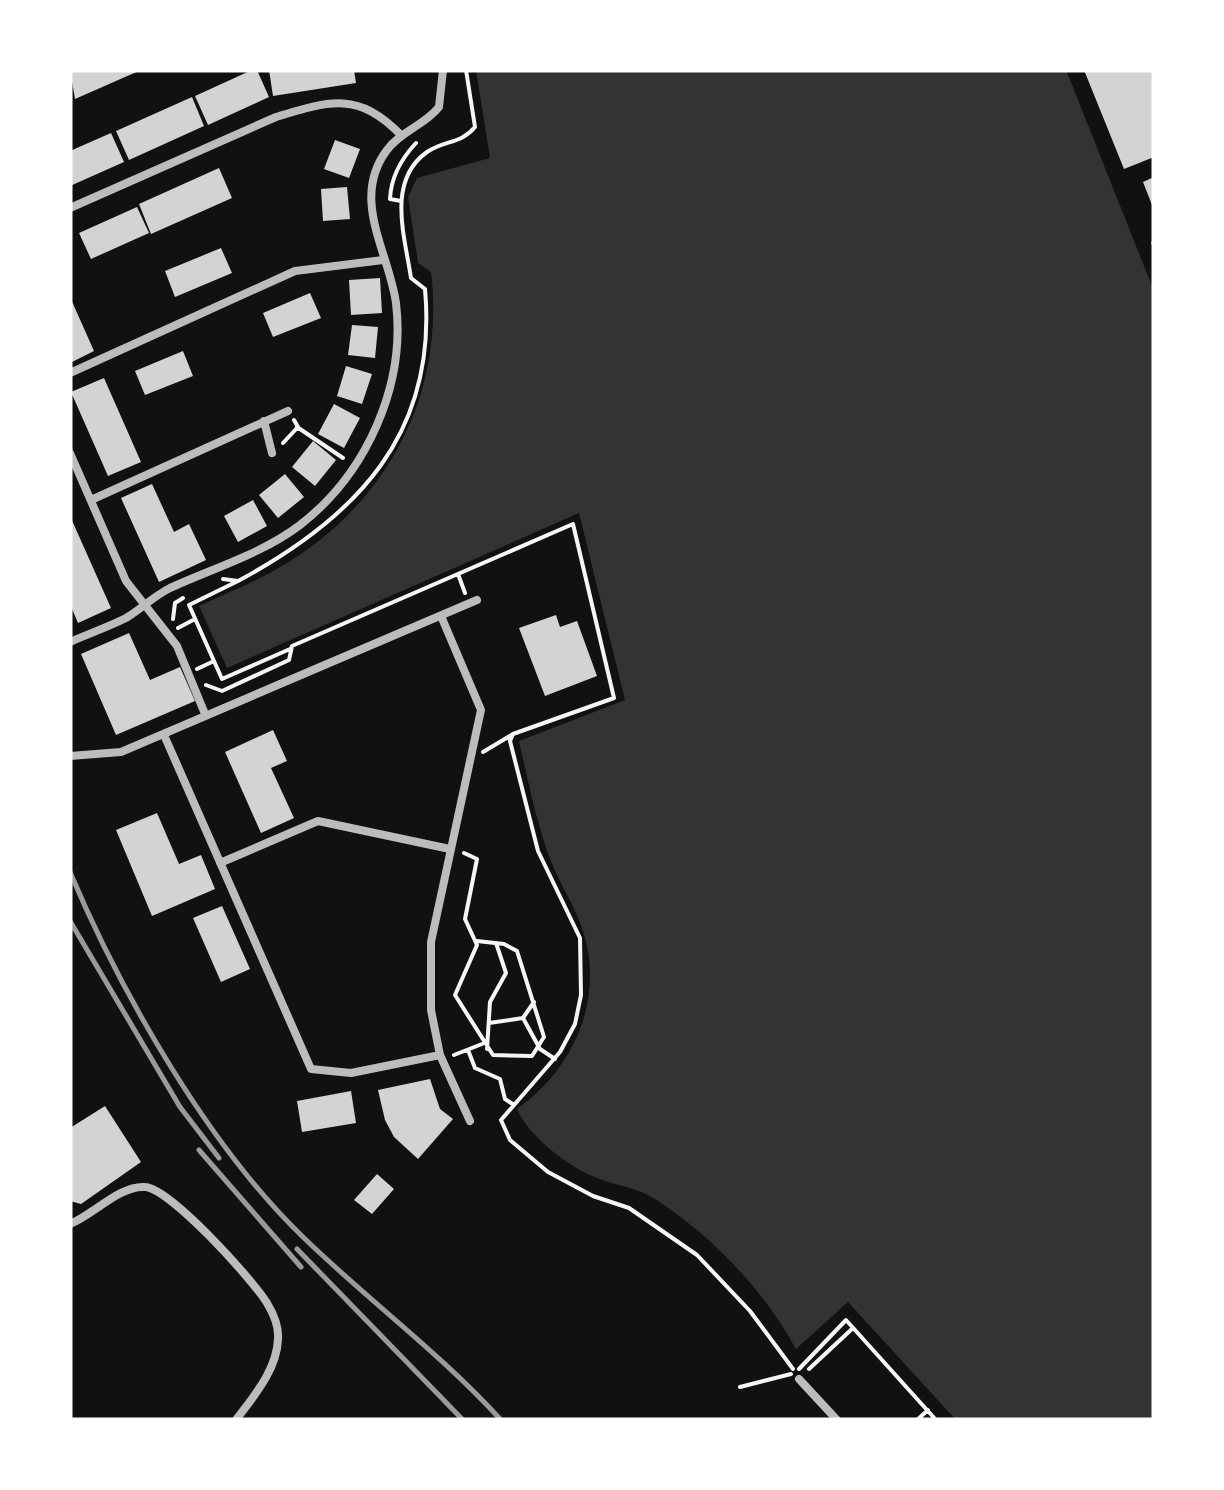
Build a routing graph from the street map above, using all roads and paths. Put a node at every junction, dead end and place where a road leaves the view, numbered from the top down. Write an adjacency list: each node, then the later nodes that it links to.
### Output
1 (442, 70): 3 (street)
2 (466, 70): 4 (path)
3 (401, 135): 6 (street); 7 (street)
4 (425, 154): 5 (path); 5 (path)
5 (401, 201): 10 (path)
6 (70, 208)
7 (383, 260): 9 (street); 16 (street)
8 (406, 371): 10 (path)
9 (70, 373)
10 (420, 374): 19 (path)
11 (288, 410): 12 (street); 13 (path)
12 (264, 421): 14 (street); 20 (street)
13 (297, 427): 14 (path); 16 (path)
14 (274, 451)
15 (70, 452): 17 (street)
16 (354, 464): 27 (street)
17 (73, 470): 20 (street)
18 (367, 474): 19 (path)
19 (374, 479): 22 (path)
20 (91, 500): 27 (street)
21 (458, 574): 24 (path); 33 (path); 40 (path)
22 (238, 581): 23 (path); 29 (path)
23 (212, 584)
24 (464, 586)
25 (186, 596): 30 (path)
26 (477, 600): 28 (street)
27 (143, 604): 32 (street); 36 (street)
28 (442, 616): 39 (street); 43 (street)
29 (195, 620): 30 (path); 35 (path)
30 (178, 628): 31 (path)
31 (182, 638)
32 (70, 642)
33 (292, 648): 37 (path); 38 (path)
34 (193, 659): 36 (path)
35 (214, 662): 36 (path); 37 (path)
36 (193, 671): 38 (path); 39 (street)
37 (222, 679): 38 (path)
38 (220, 690)
39 (205, 714): 41 (street)
40 (513, 734): 43 (path); 56 (path)
41 (164, 735): 42 (street); 45 (street)
42 (70, 756)
43 (471, 758): 44 (street)
44 (450, 850): 45 (street); 46 (path); 54 (street)
45 (220, 863): 54 (street)
46 (477, 941): 47 (path); 51 (path)
47 (496, 943): 48 (path); 50 (path)
48 (534, 1002): 49 (path); 52 (path)
49 (522, 1018): 50 (path); 52 (path)
50 (489, 1024): 51 (path)
51 (485, 1046): 52 (path); 53 (path)
52 (540, 1049): 56 (path)
53 (468, 1050): 55 (path); 57 (path)
54 (440, 1055): 58 (street)
55 (451, 1056)
56 (555, 1059): 57 (path)
57 (514, 1106): 61 (path)
58 (470, 1120)
59 (70, 1224): 64 (street)
60 (852, 1328): 61 (path); 61 (path); 63 (path)
61 (797, 1376): 62 (path); 65 (street)
62 (740, 1386)
63 (928, 1410): 66 (path); 67 (path)
64 (236, 1420)
65 (837, 1420)
66 (918, 1420)
67 (936, 1420)

